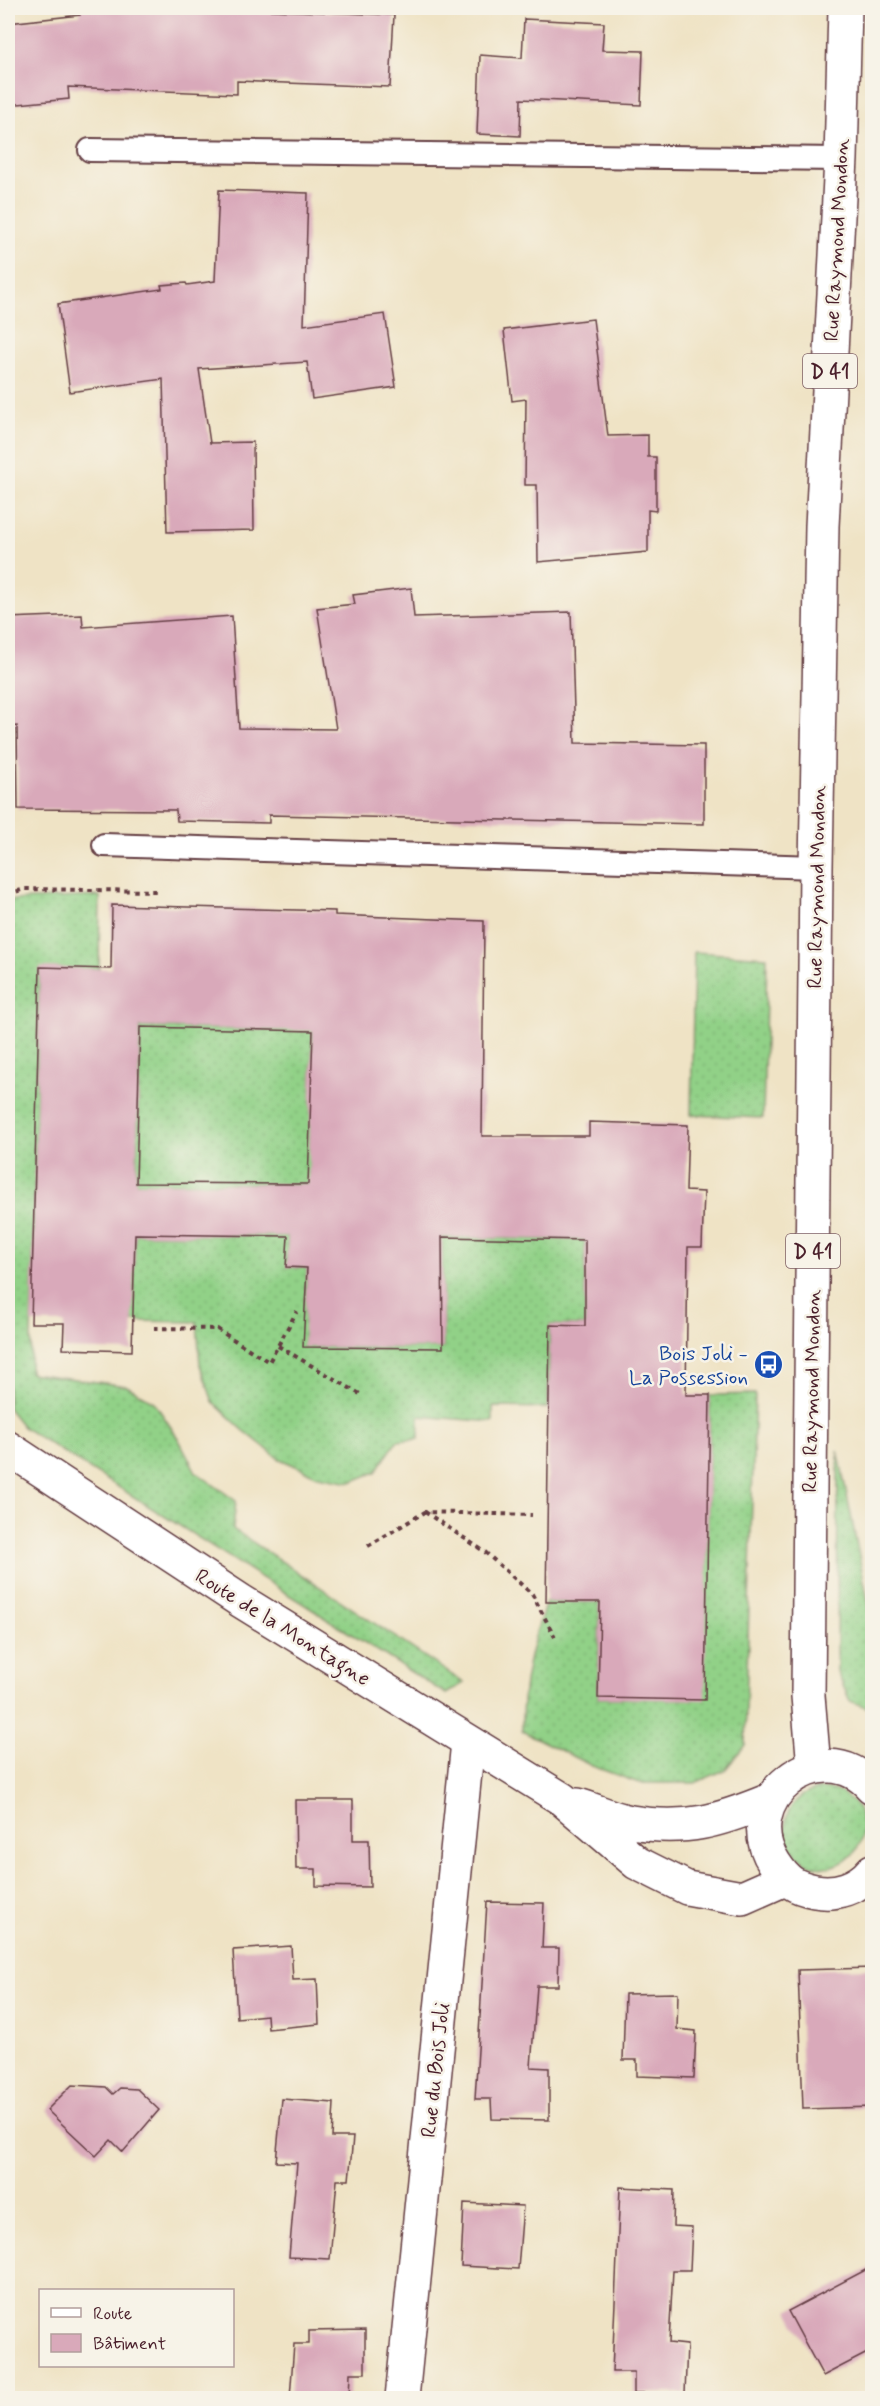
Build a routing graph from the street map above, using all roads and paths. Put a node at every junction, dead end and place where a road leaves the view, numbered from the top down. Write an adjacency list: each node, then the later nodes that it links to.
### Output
1 (845, 8): 3 (main road, Rue Raymond Mondon / D 41)
2 (90, 150): 3 (lane)
3 (841, 159): 5 (main road, Rue Raymond Mondon / D 41)
4 (104, 845): 5 (lane)
5 (816, 867): 18 (main road, Rue Raymond Mondon / D 41)
6 (157, 891): 7 (path)
7 (8, 894)
8 (297, 1311): 10 (path)
9 (154, 1328): 10 (path)
10 (278, 1346): 11 (path)
11 (360, 1395)
12 (8, 1448): 17 (main road, Route de la Montagne)
13 (425, 1512): 14 (path); 15 (path); 16 (path)
14 (532, 1515)
15 (368, 1546)
16 (555, 1637)
17 (468, 1742): 20 (main road, Route de la Montagne); 24 (main road, Rue du Bois Joli)
18 (814, 1767): 19 (main road); 21 (main road)
19 (872, 1785)
20 (562, 1799): 21 (main road, Route de la Montagne); 22 (main road, Route de la Montagne)
21 (770, 1800): 22 (main road)
22 (785, 1879): 23 (main road)
23 (864, 1886)
24 (402, 2398)

